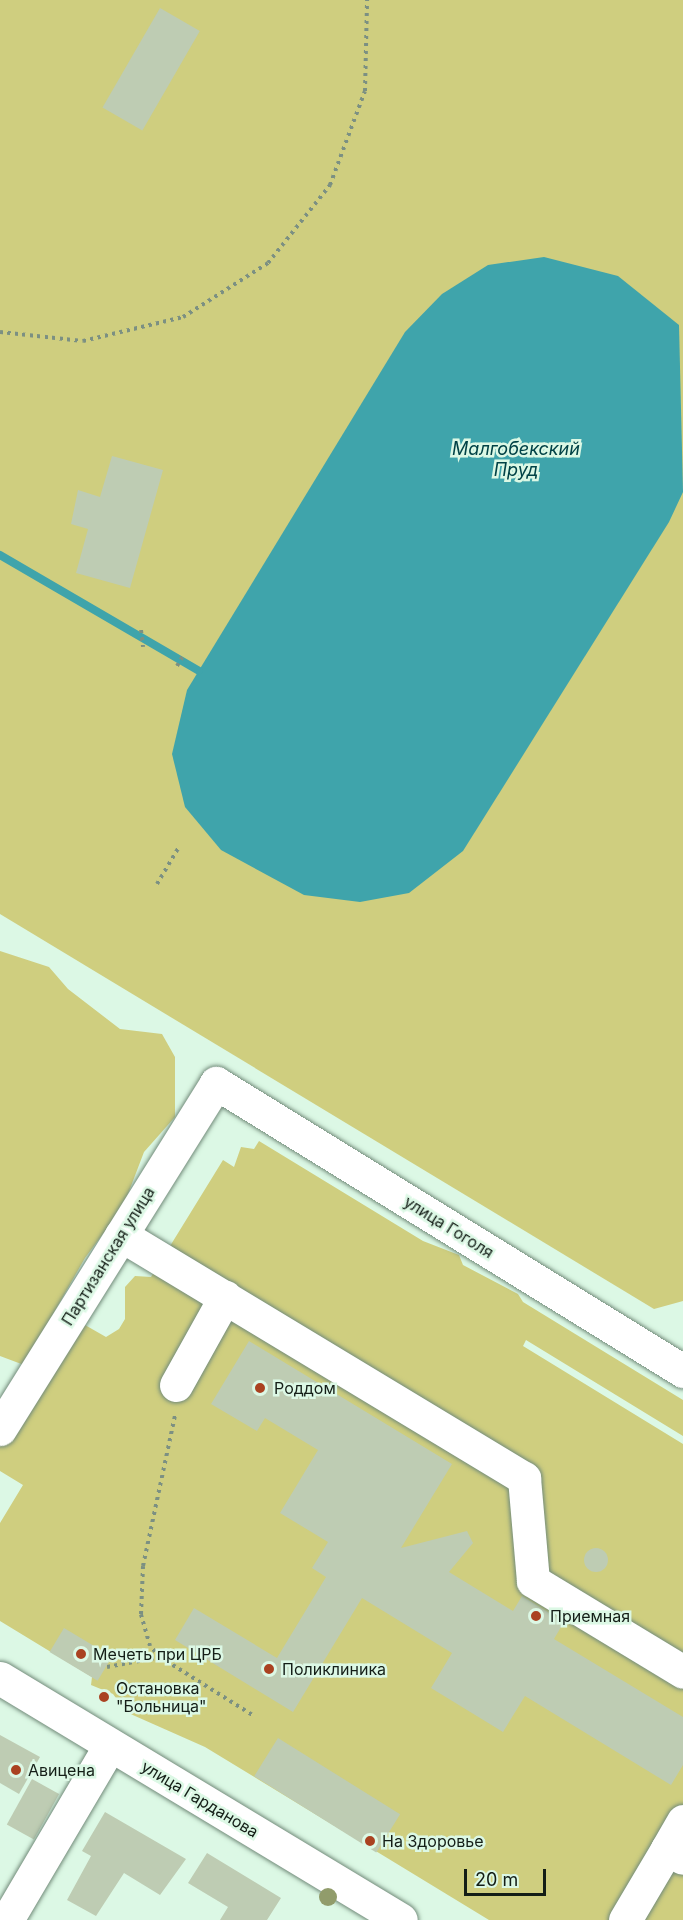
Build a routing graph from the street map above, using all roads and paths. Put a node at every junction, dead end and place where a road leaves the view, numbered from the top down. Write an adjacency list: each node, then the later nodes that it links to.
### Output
1 (367, 0): 2 (path)
2 (0, 333)
3 (141, 630): 4 (path)
4 (143, 647)
5 (184, 654): 6 (path)
6 (177, 666)
7 (179, 847): 8 (path)
8 (157, 884)
9 (216, 1083): 10 (street, Партизанская улица); 12 (street, улица Гоголя)
10 (121, 1235): 11 (street); 14 (street, Партизанская улица)
11 (225, 1297): 13 (street); 17 (street)
12 (683, 1371)
13 (176, 1385): 15 (path)
14 (0, 1429)
15 (160, 1657): 16 (path); 19 (path)
16 (107, 1667)
17 (683, 1672)
18 (0, 1677): 20 (street, улица Гарданова)
19 (254, 1716)
20 (110, 1745): 23 (street, улица Гарданова); 24 (street)
21 (683, 1821): 22 (street)
22 (675, 1854): 26 (street)
23 (357, 1909): 25 (street, улица Гарданова)
24 (7, 1920)
25 (401, 1920)
26 (625, 1920)

